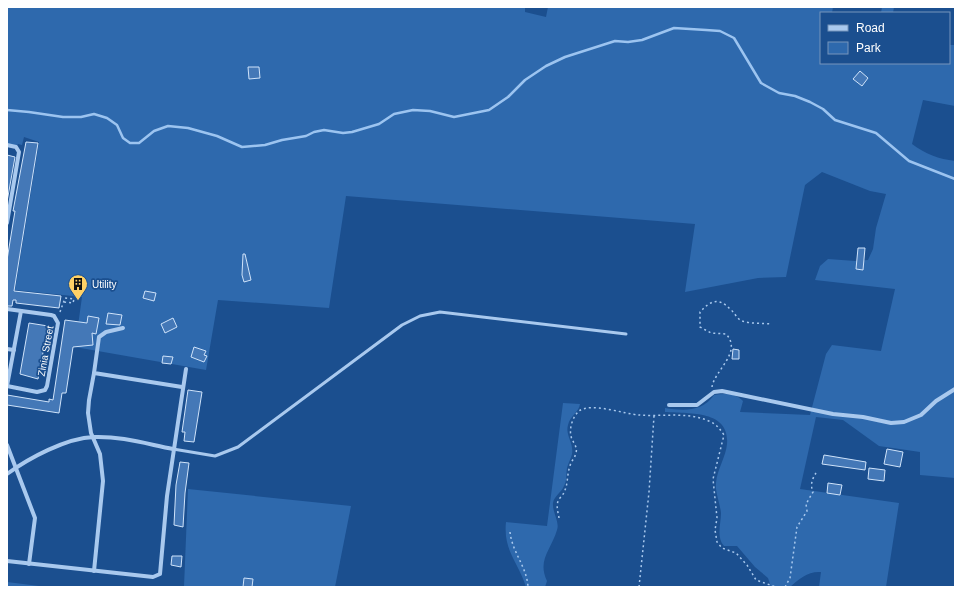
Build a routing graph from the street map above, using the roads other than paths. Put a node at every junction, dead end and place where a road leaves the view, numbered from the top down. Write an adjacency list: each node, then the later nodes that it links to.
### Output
1 (7, 145): 2 (street)
2 (7, 223)
3 (7, 309): 4 (street)
4 (21, 311): 8 (street); 11 (street, Zinia Street)
5 (123, 328): 10 (street)
6 (626, 334): 17 (lane)
7 (7, 349): 8 (street)
8 (14, 350): 11 (street)
9 (186, 369): 12 (street)
10 (94, 373): 12 (street); 15 (street)
11 (7, 386)
12 (182, 387): 17 (street)
13 (955, 388): 14 (street)
14 (668, 406)
15 (93, 437): 17 (street); 18 (street); 22 (street)
16 (7, 446): 18 (street)
17 (173, 449): 22 (street)
18 (16, 467): 19 (street); 21 (street)
19 (7, 474)
20 (7, 560): 21 (street)
21 (29, 564): 22 (street)
22 (94, 571)

